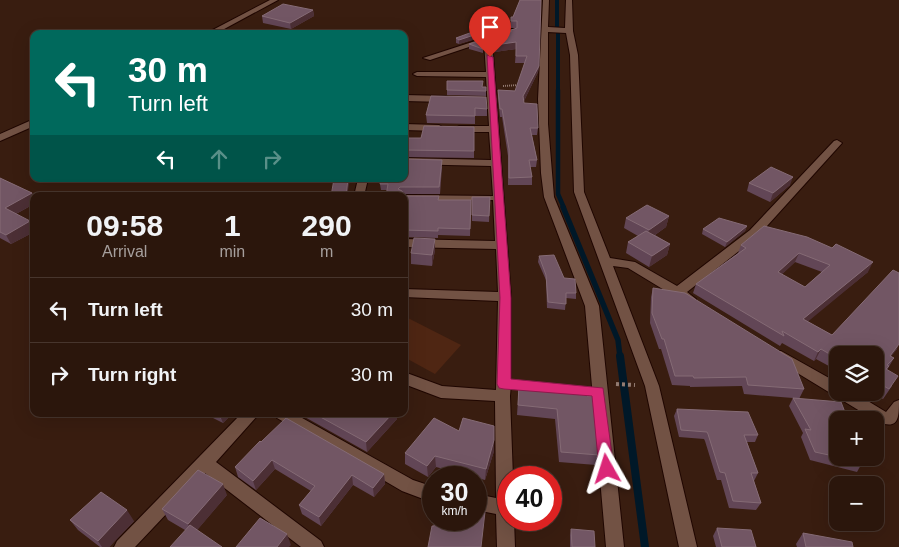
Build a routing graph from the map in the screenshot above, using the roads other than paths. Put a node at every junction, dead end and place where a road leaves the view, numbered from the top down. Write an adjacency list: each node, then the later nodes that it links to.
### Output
1 (275, 0): 5 (street)
2 (546, 0): 4 (street)
3 (569, 0): 6 (street)
4 (544, 29): 6 (street); 36 (street)
5 (217, 30)
6 (569, 30): 25 (street)
7 (512, 31): 8 (street)
8 (488, 38): 9 (street); 11 (street)
9 (426, 58)
10 (417, 74): 11 (street)
11 (492, 81): 16 (street)
12 (408, 98): 13 (street)
13 (454, 100)
14 (30, 124): 17 (street)
15 (408, 127): 16 (street)
16 (495, 129): 20 (street)
17 (0, 138)
18 (837, 143): 27 (street)
19 (408, 161): 20 (street)
20 (497, 164): 22 (street)
21 (408, 198): 22 (street)
22 (499, 198): 24 (street)
23 (408, 243): 24 (street)
24 (502, 245): 28 (street)
25 (607, 261): 27 (street); 49 (street)
26 (408, 292): 28 (street)
27 (678, 292): 29 (street)
28 (506, 298): 34 (street)
29 (703, 308)
30 (771, 350): 33 (street)
31 (408, 380): 34 (street)
32 (523, 386): 34 (street)
33 (829, 386)
34 (503, 390): 42 (street)
35 (580, 390): 36 (street)
36 (598, 392): 48 (street)
37 (855, 401): 38 (street)
38 (899, 406)
39 (248, 417): 41 (street)
40 (287, 417): 43 (street)
41 (205, 463): 45 (street); 46 (street)
42 (505, 466)
43 (422, 490)
44 (506, 531): 47 (street)
45 (123, 547)
46 (315, 547)
47 (506, 547)
48 (615, 547)
49 (688, 547)

